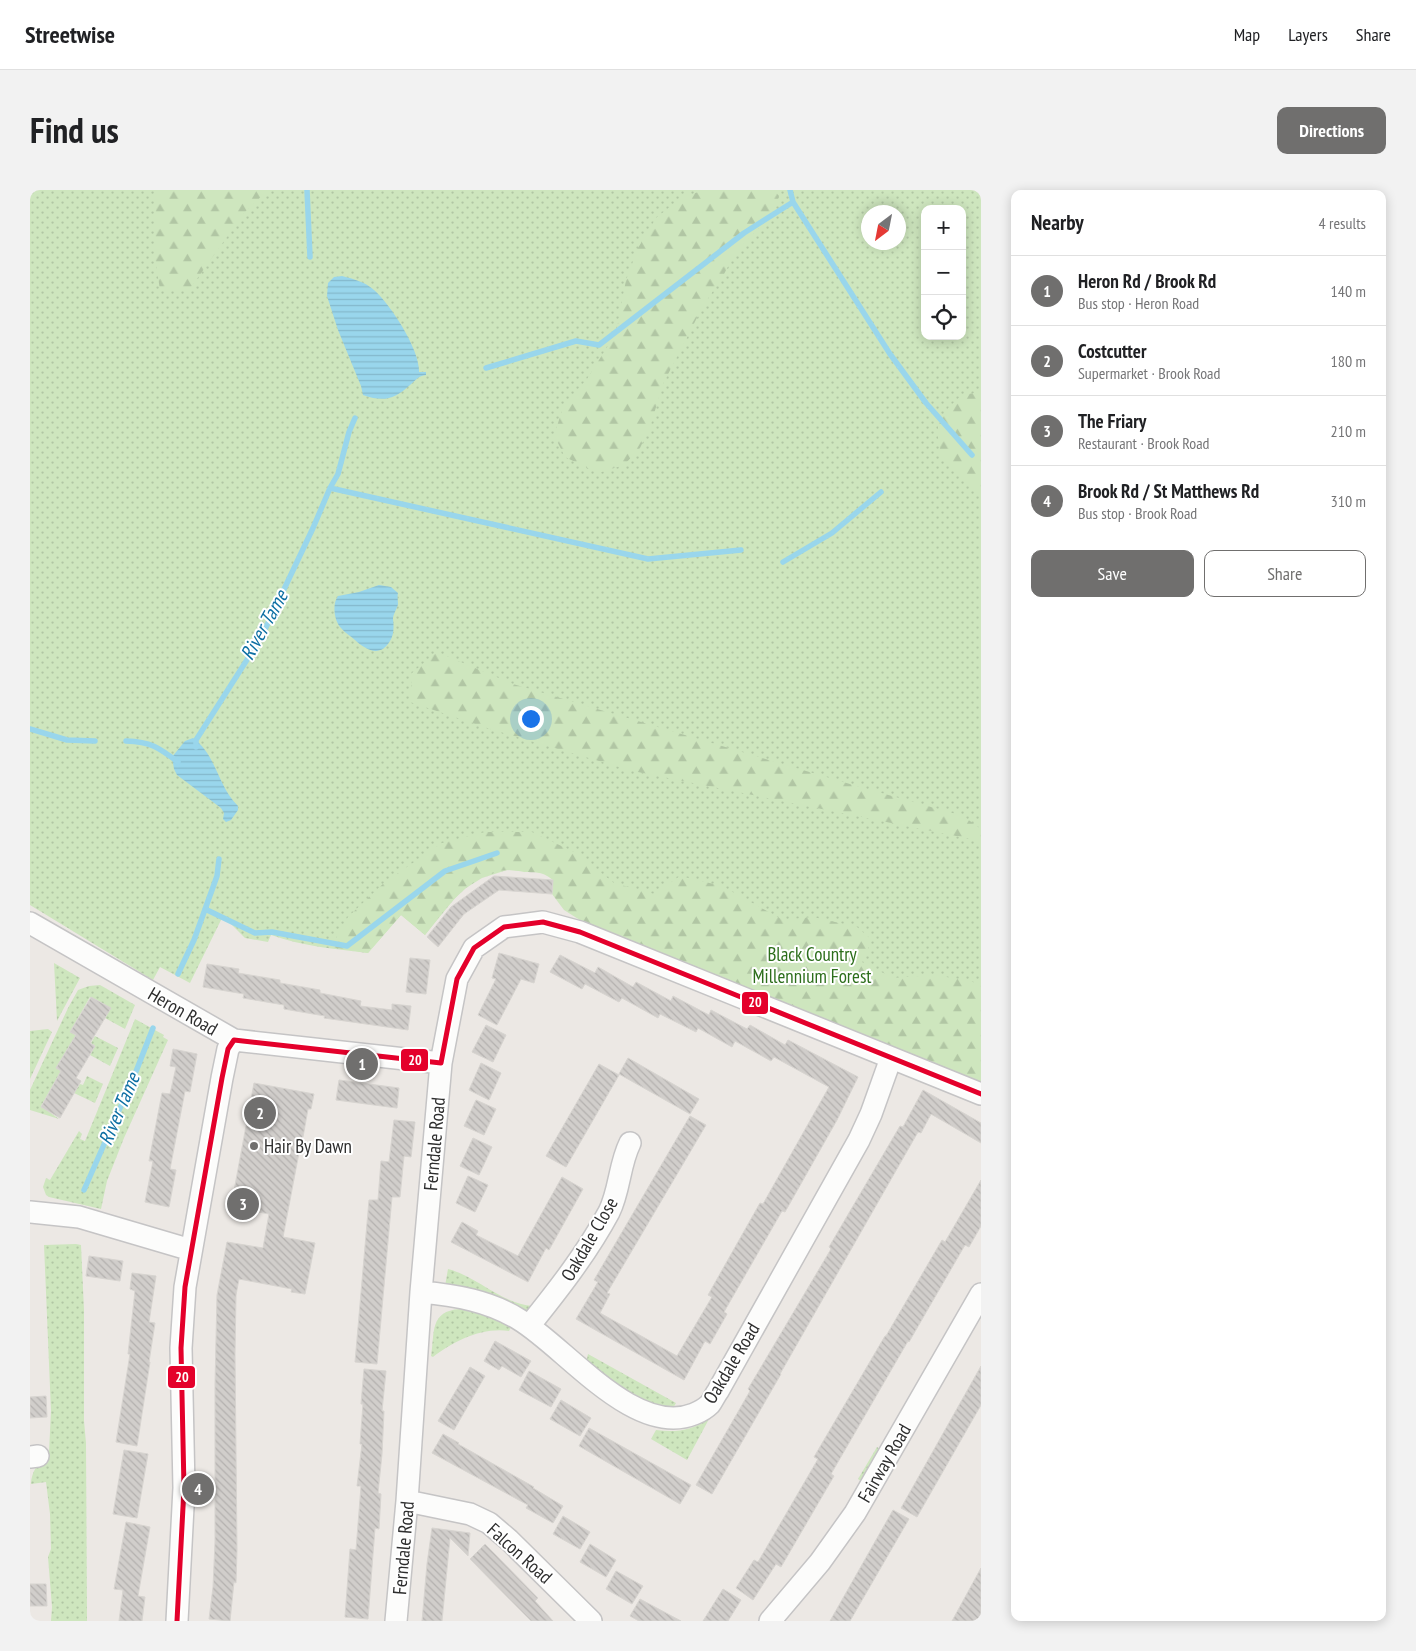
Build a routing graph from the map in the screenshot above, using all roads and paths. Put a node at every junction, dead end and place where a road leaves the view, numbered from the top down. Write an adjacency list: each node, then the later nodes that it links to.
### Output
1 (30, 923): 2 (street, Heron Road)
2 (234, 1040): 4 (street, Heron Road); 8 (street)
3 (891, 1058): 4 (street, Ferndale Road); 5 (street, Ferndale Road); 11 (street, Oakdale Road)
4 (441, 1063): 9 (street, Ferndale Road)
5 (981, 1094)
6 (630, 1143): 11 (street, Oakdale Close)
7 (30, 1212): 8 (street)
8 (191, 1250): 13 (street)
9 (421, 1292): 11 (street, Oakdale Road); 12 (street, Ferndale Road)
10 (981, 1294): 16 (street, Fairway Road)
11 (529, 1326)
12 (407, 1501): 14 (street, Ferndale Road); 15 (street, Falcon Road)
13 (177, 1621)
14 (396, 1621)
15 (591, 1621)
16 (770, 1621)

